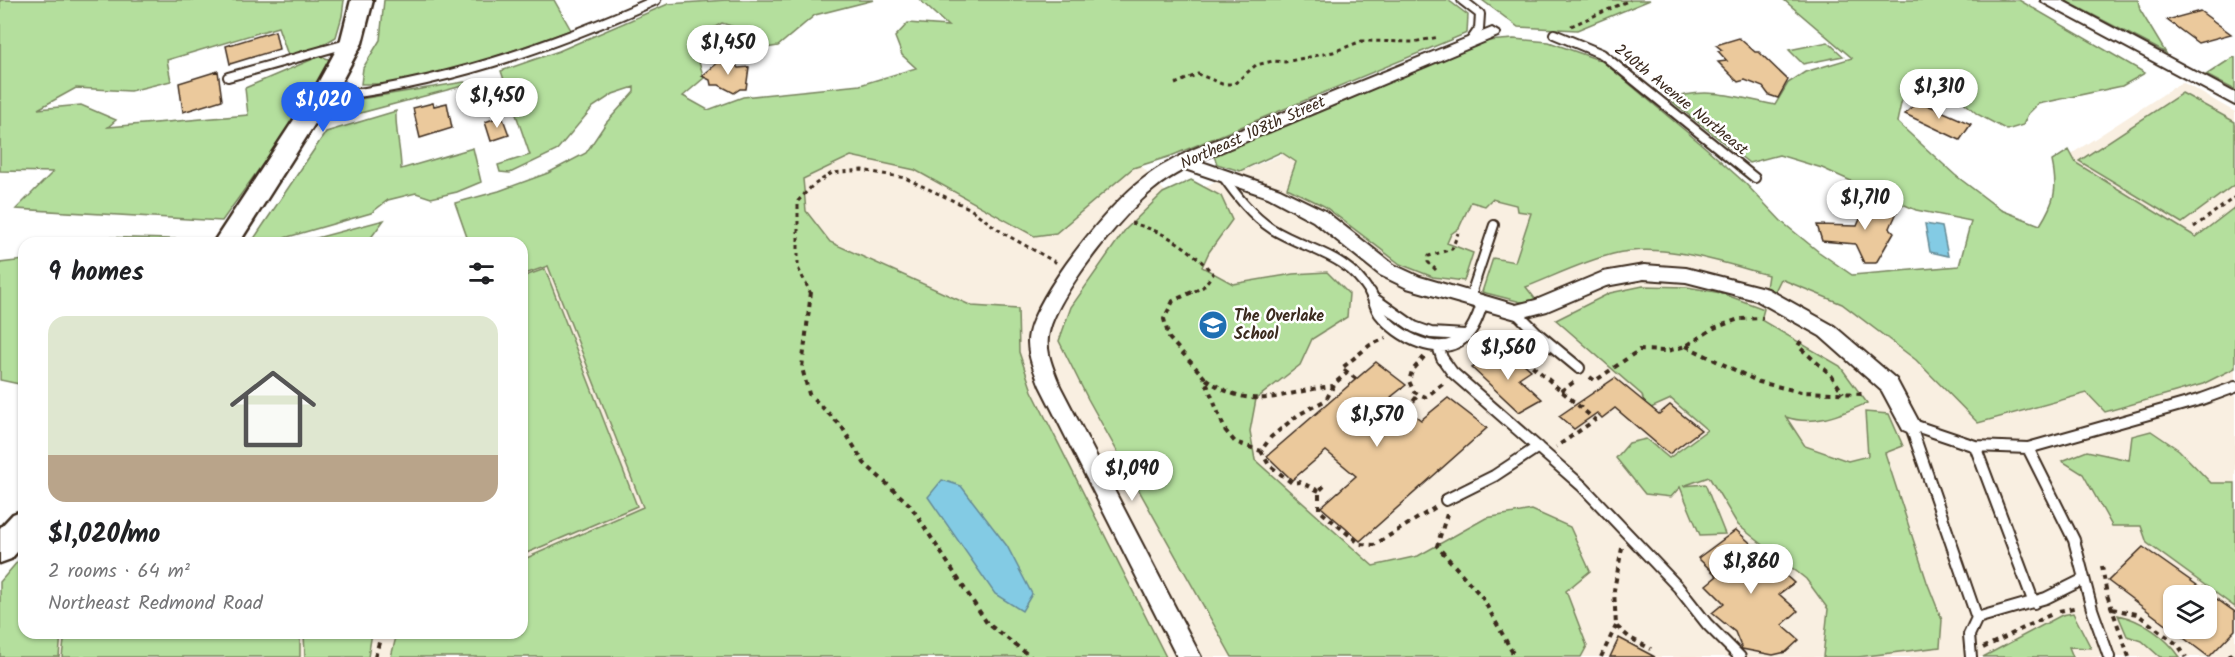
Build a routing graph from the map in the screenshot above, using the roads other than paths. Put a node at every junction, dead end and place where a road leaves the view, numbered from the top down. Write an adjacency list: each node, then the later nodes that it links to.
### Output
1 (362, 0): 8 (street)
2 (656, 0): 10 (lane)
3 (1462, 0): 7 (lane)
4 (2049, 0): 11 (street)
5 (1492, 33): 7 (street, Northeast 108th Street)
6 (1554, 34): 14 (lane, 240th Avenue Northeast)
7 (1471, 40): 12 (street, Northeast 108th Street)
8 (351, 43): 9 (lane); 10 (street)
9 (228, 77)
10 (320, 98): 16 (street)
11 (2235, 100)
12 (1183, 162): 13 (street); 34 (street, Northeast 108th Street)
13 (1222, 175): 17 (lane); 18 (street)
14 (1755, 178)
15 (1494, 225): 18 (lane)
16 (230, 237)
17 (1373, 298): 20 (lane); 21 (lane)
18 (1477, 300): 19 (street); 20 (lane)
19 (1516, 312): 22 (lane); 24 (street)
20 (1467, 335): 21 (lane)
21 (1439, 350): 27 (lane)
22 (1583, 371)
23 (2235, 387): 26 (lane)
24 (1910, 424): 25 (lane); 33 (lane)
25 (1975, 446): 26 (lane); 32 (lane)
26 (2028, 448): 31 (lane)
27 (1542, 451): 28 (lane); 35 (lane)
28 (1446, 500)
29 (18, 530): 30 (street)
30 (0, 549)
31 (2084, 579): 32 (lane); 37 (lane)
32 (2034, 603): 33 (lane)
33 (1977, 618): 36 (lane)
34 (1189, 657)
35 (1740, 657)
36 (1971, 657)
37 (2109, 657)

